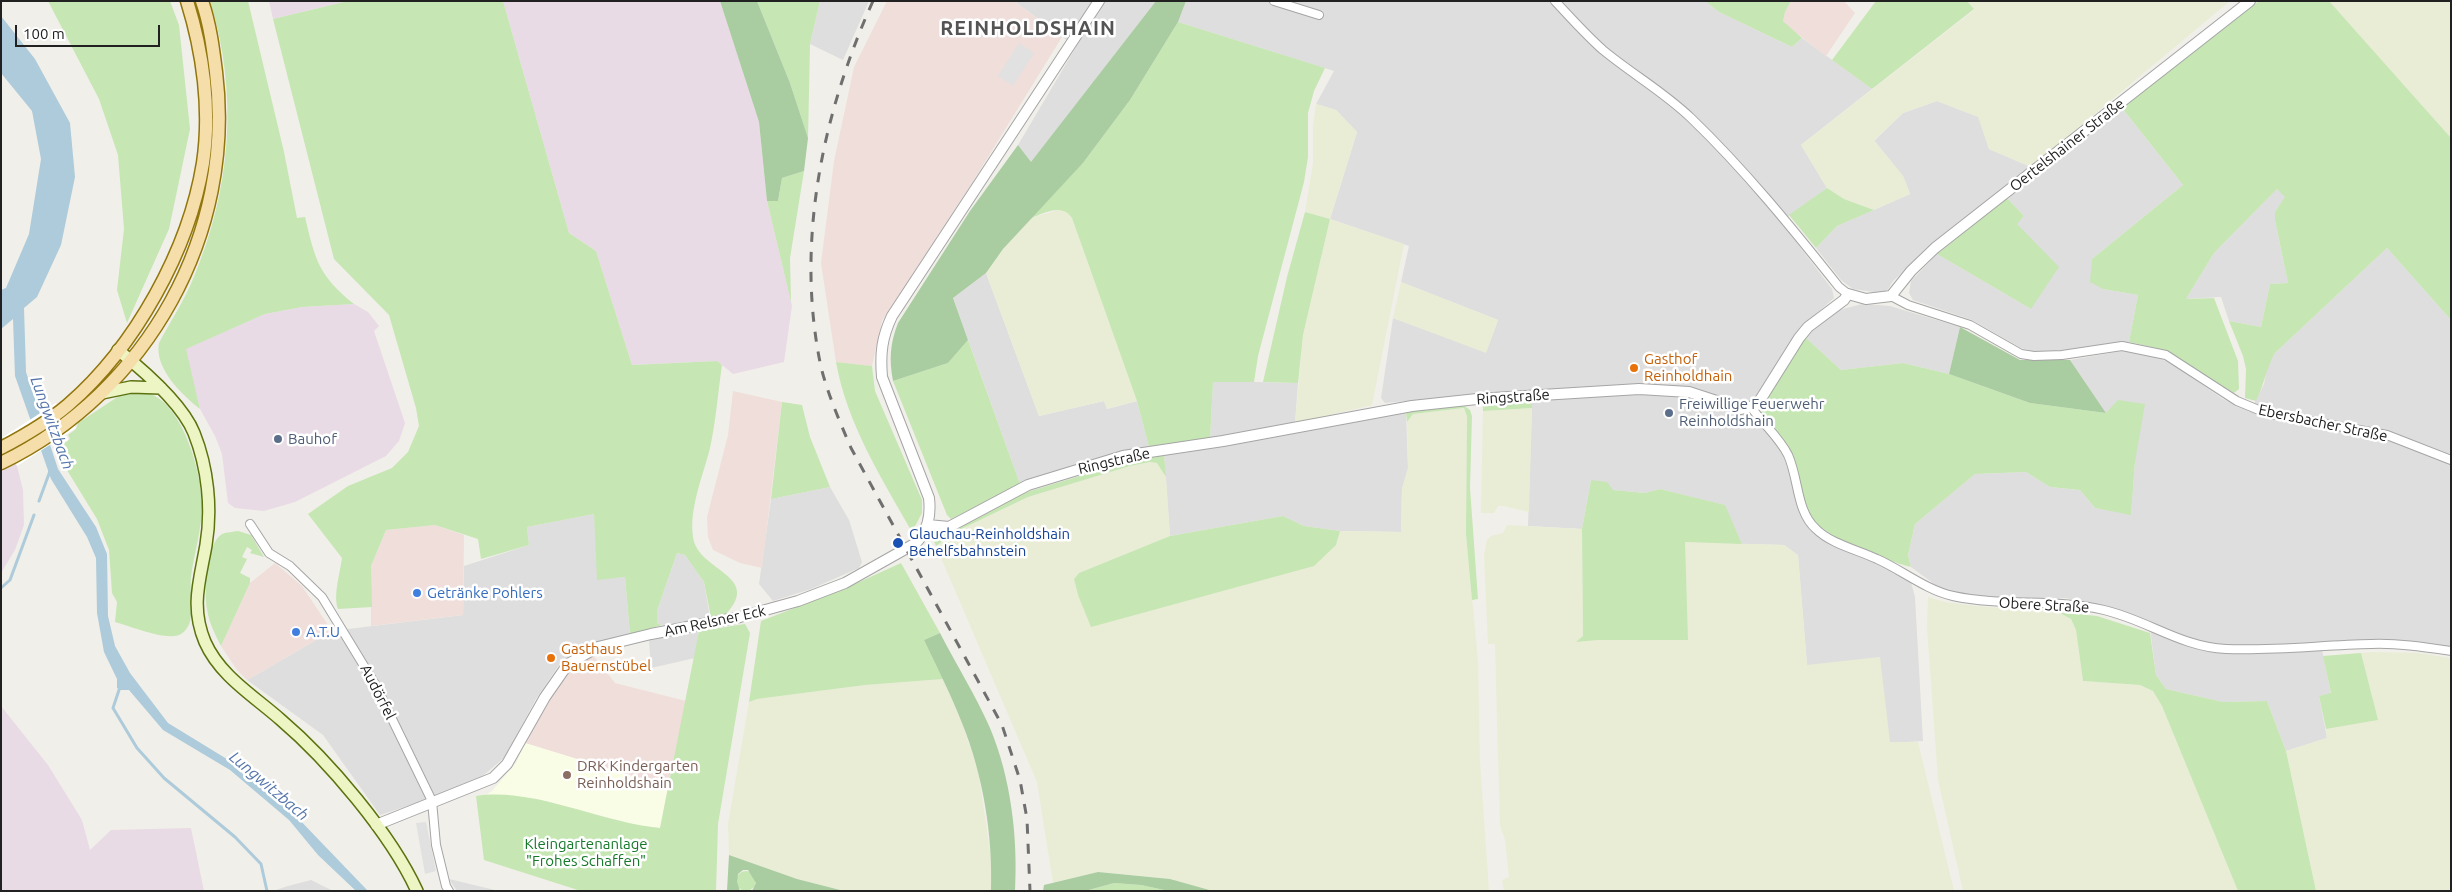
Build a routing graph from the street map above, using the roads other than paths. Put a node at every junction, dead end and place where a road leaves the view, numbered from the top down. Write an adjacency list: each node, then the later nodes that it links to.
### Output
1 (187, 1): 10 (main road)
2 (202, 1): 11 (main road)
3 (1099, 1): 19 (street)
4 (1274, 1): 7 (street)
5 (1555, 1): 8 (street)
6 (2250, 1): 9 (street, Oertelshainer Straße)
7 (1319, 15)
8 (1848, 294): 9 (street); 14 (street)
9 (1891, 296): 16 (street, Ebersbacher Straße)
10 (118, 350): 11 (main road); 15 (main road)
11 (132, 361): 12 (main road); 13 (main road)
12 (161, 388): 13 (main road); 22 (main road)
13 (102, 393): 17 (main road)
14 (1751, 408): 19 (street, Ringstraße); 20 (street, Obere Straße)
15 (1, 448)
16 (2451, 460)
17 (1, 463)
18 (250, 524): 21 (street, Audörfel)
19 (928, 525): 21 (street, Am Relsner Eck)
20 (2451, 651)
21 (432, 801): 22 (street, Am Relsner Eck); 24 (street, Audörfel)
22 (376, 825): 23 (main road)
23 (417, 891)
24 (449, 891)

